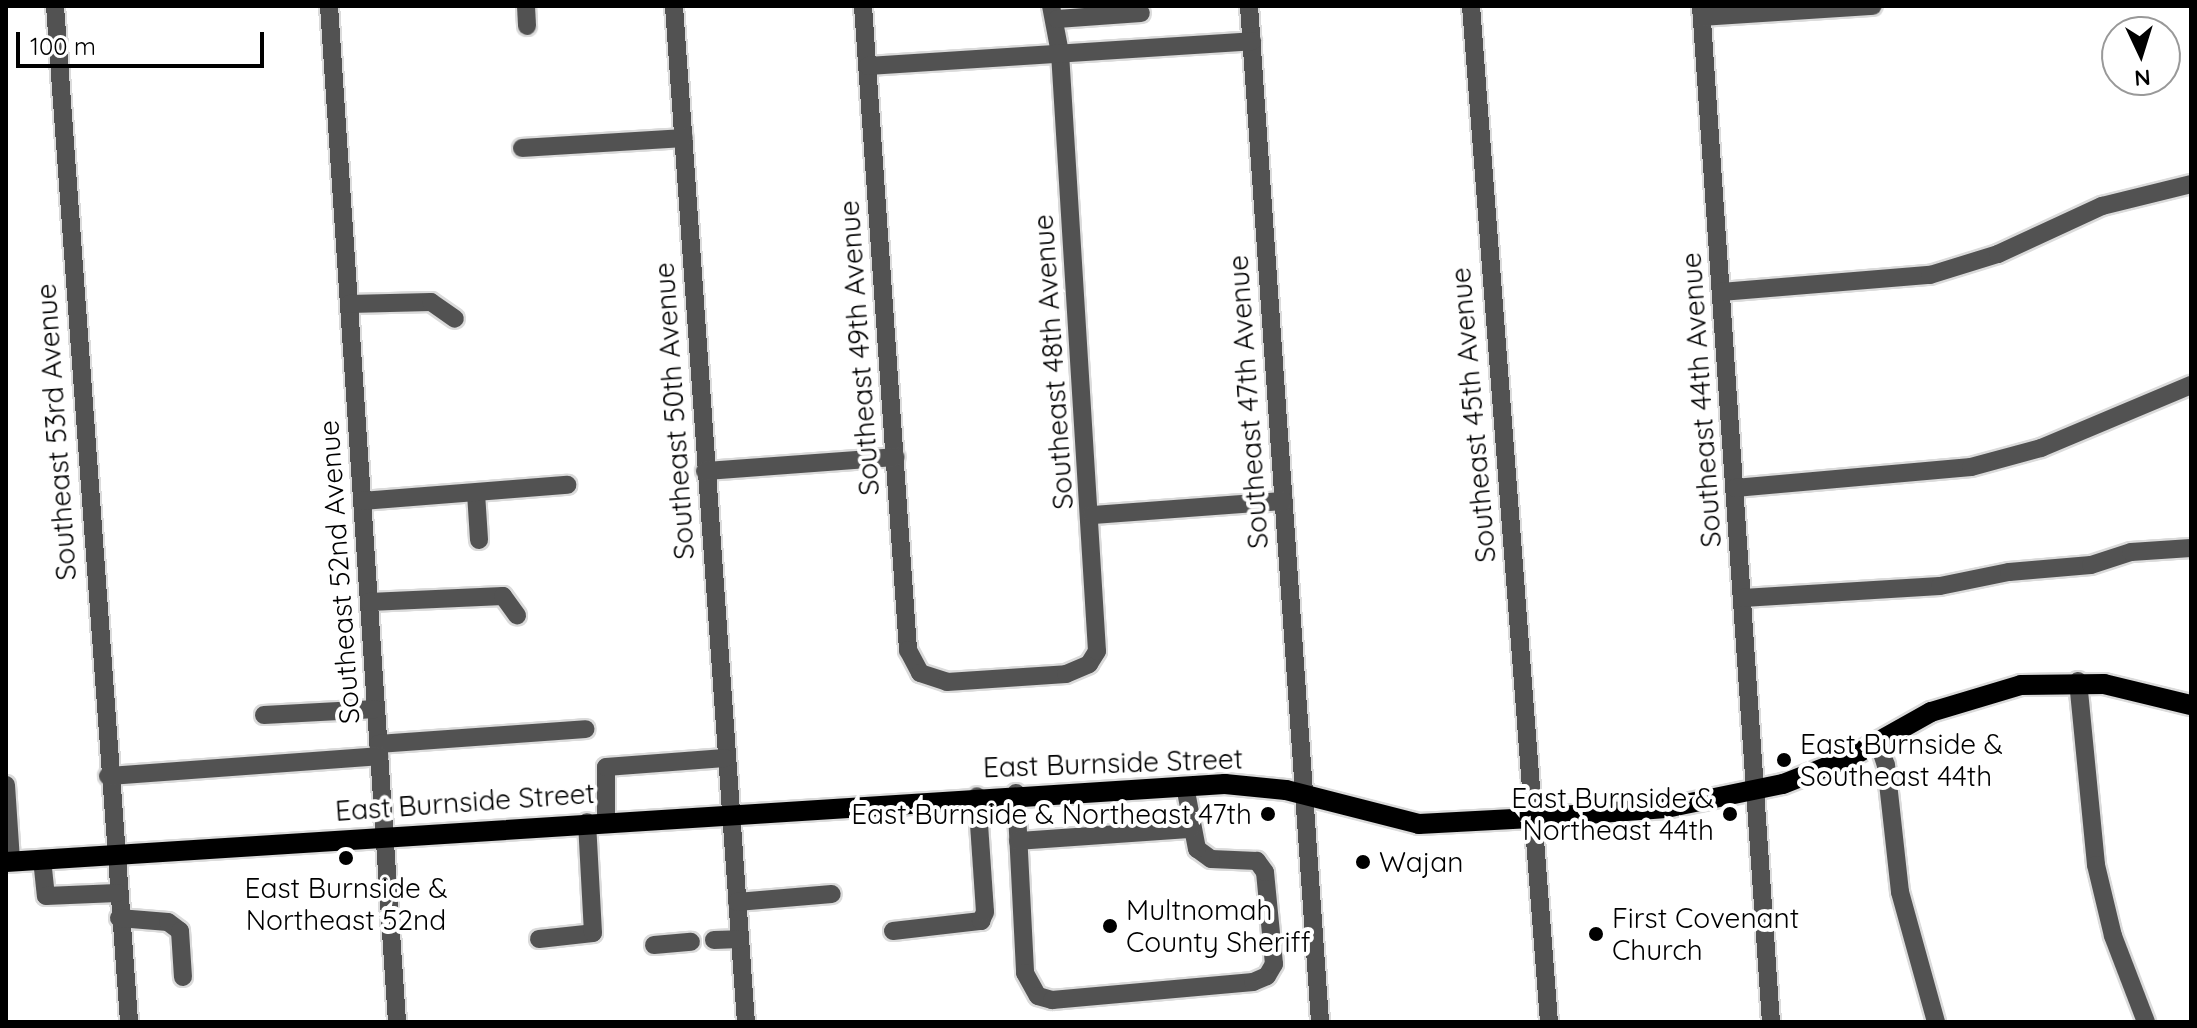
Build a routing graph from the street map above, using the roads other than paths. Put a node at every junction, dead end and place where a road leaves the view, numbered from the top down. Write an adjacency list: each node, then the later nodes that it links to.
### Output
1 (55, 6): 46 (street, Southeast 53rd Avenue)
2 (329, 6): 21 (street, Southeast 52nd Avenue)
3 (526, 6): 12 (street)
4 (674, 6): 17 (street, Southeast 50th Avenue)
5 (863, 6): 16 (street, Southeast 49th Avenue)
6 (1249, 6): 13 (street, Southeast 47th Avenue)
7 (1471, 6): 54 (street, Southeast 45th Avenue)
8 (1873, 6): 10 (street)
9 (1140, 9): 11 (street); 14 (street)
10 (1702, 12): 20 (street, Southeast 44th Avenue)
11 (1054, 13): 15 (street, Southeast 48th Avenue)
12 (527, 26)
13 (1252, 41): 14 (street); 30 (street, Southeast 47th Avenue)
14 (1142, 48): 15 (street)
15 (1060, 53): 16 (street); 31 (street, Southeast 48th Avenue)
16 (868, 66): 24 (street, Southeast 49th Avenue)
17 (684, 138): 18 (street); 25 (street, Southeast 50th Avenue)
18 (522, 148)
19 (2191, 184): 20 (street)
20 (1721, 292): 27 (street, Southeast 44th Avenue)
21 (349, 304): 22 (street); 29 (street, Southeast 52nd Avenue)
22 (455, 319)
23 (2191, 385): 27 (street)
24 (895, 457): 25 (street); 37 (street, Southeast 49th Avenue)
25 (705, 471): 45 (street, Southeast 50th Avenue)
26 (567, 485): 28 (street)
27 (1735, 488): 34 (street, Southeast 44th Avenue)
28 (476, 493): 29 (street); 32 (street)
29 (362, 501): 35 (street, Southeast 52nd Avenue)
30 (1283, 501): 31 (street); 51 (street, Southeast 47th Avenue)
31 (1092, 515): 37 (street, Southeast 48th Avenue)
32 (479, 540)
33 (2191, 548): 34 (street)
34 (1743, 598): 49 (street, Southeast 44th Avenue)
35 (369, 602): 36 (street); 40 (street, Southeast 52nd Avenue)
36 (517, 615)
37 (1089, 664)
38 (2078, 681): 39 (main road, East Burnside Street); 43 (main road, East Burnside Street); 80 (street)
39 (2191, 705)
40 (376, 709): 41 (street); 44 (street, Southeast 52nd Avenue)
41 (264, 715)
42 (585, 729): 44 (street)
43 (1878, 741): 49 (main road, East Burnside Street); 79 (street)
44 (379, 750): 46 (street); 57 (street, Southeast 52nd Avenue)
45 (725, 758): 53 (street, Southeast 50th Avenue); 55 (street)
46 (108, 776): 59 (street, Southeast 53rd Avenue)
47 (6, 785): 61 (street)
48 (1185, 786): 50 (main road, East Burnside Street); 51 (main road, East Burnside Street); 56 (street)
49 (1756, 789): 54 (main road, East Burnside Street); 78 (street, Southeast 44th Avenue)
50 (1016, 793): 52 (main road, East Burnside Street); 58 (street)
51 (1303, 794): 54 (main road, East Burnside Street); 76 (street, Southeast 47th Avenue)
52 (977, 796): 53 (main road, East Burnside Street); 66 (street)
53 (730, 813): 55 (main road, East Burnside Street); 64 (street, Southeast 50th Avenue)
54 (1535, 818): 77 (street, Southeast 45th Avenue)
55 (596, 822): 57 (main road, East Burnside Street); 67 (street)
56 (1191, 829): 58 (street); 58 (street)
57 (384, 836): 59 (main road, East Burnside Street); 74 (street, Southeast 52nd Avenue)
58 (1018, 841)
59 (113, 855): 60 (main road, East Burnside Street); 62 (street, Southeast 53rd Avenue)
60 (42, 859): 61 (main road, East Burnside Street); 62 (street)
61 (9, 861)
62 (117, 893): 65 (street, Southeast 53rd Avenue)
63 (832, 894): 64 (street)
64 (737, 902): 68 (street, Southeast 50th Avenue)
65 (119, 918): 72 (street); 73 (street, Southeast 53rd Avenue)
66 (893, 931)
67 (539, 939)
68 (739, 939): 69 (street); 75 (street, Southeast 50th Avenue)
69 (714, 940)
70 (691, 942): 71 (street)
71 (654, 945)
72 (183, 977)
73 (129, 1022)
74 (397, 1022)
75 (746, 1022)
76 (1320, 1022)
77 (1549, 1022)
78 (1771, 1022)
79 (1936, 1022)
80 (2146, 1022)

